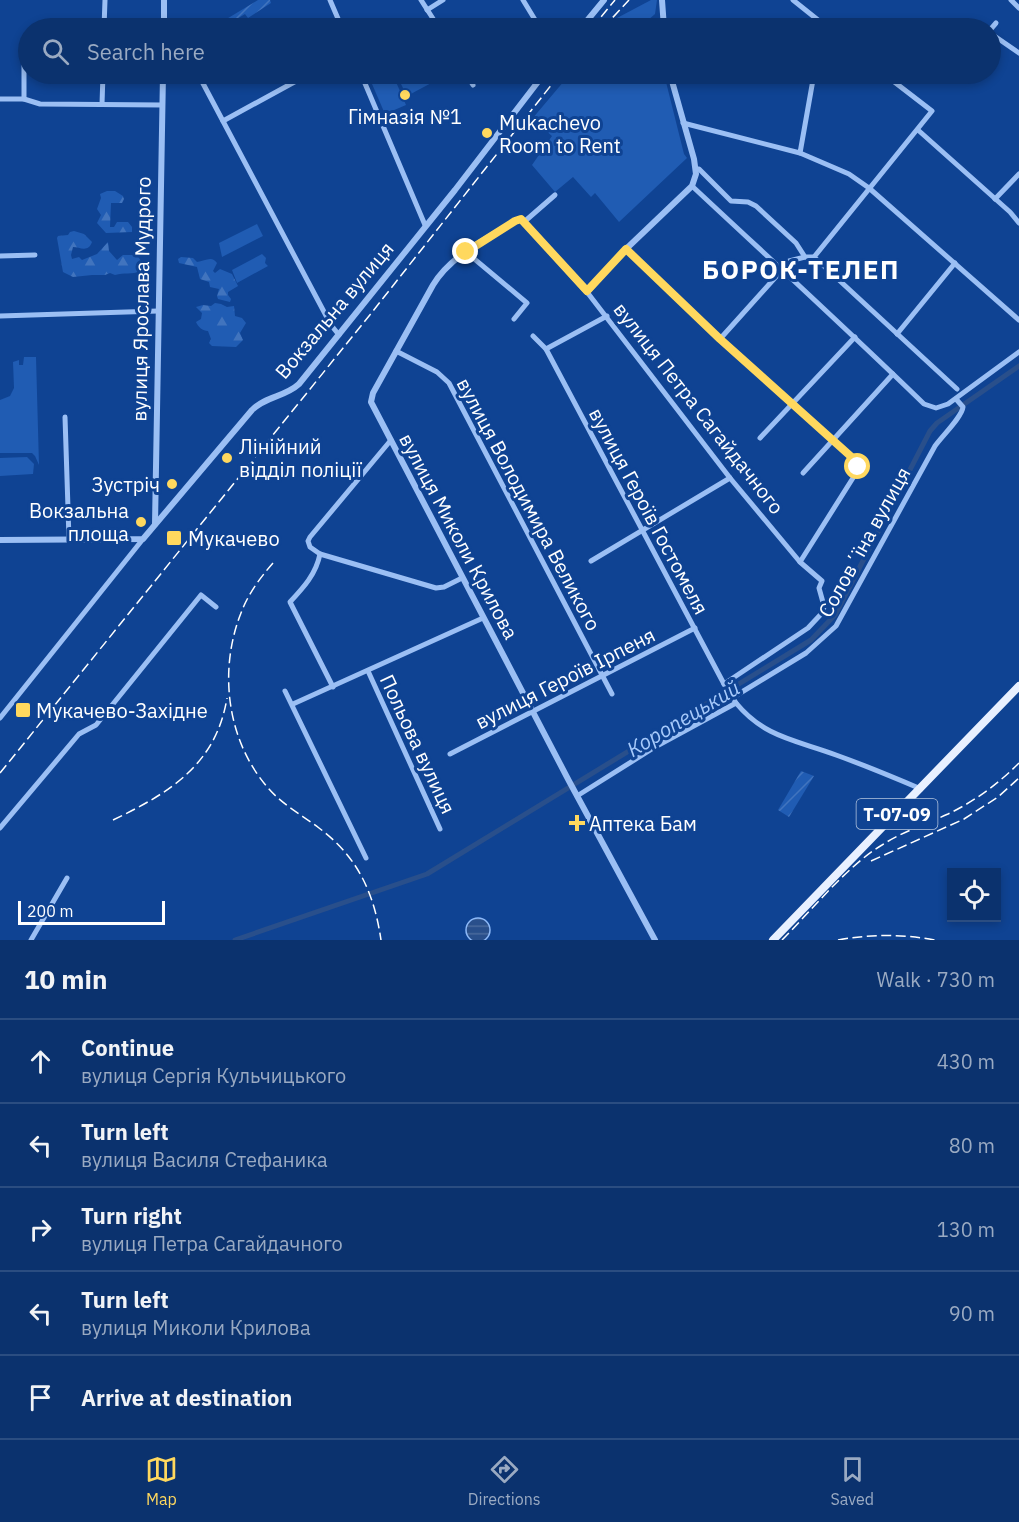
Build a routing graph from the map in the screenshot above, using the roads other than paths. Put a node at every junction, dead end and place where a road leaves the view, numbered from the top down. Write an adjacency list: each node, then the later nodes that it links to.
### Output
1 (105, 0): 13 (street)
2 (164, 0): 14 (street)
3 (330, 0): 15 (street)
4 (421, 0): 12 (street)
5 (442, 0): 12 (street)
6 (523, 0): 17 (street)
7 (604, 0): 18 (street)
8 (662, 0): 19 (street)
9 (793, 0): 20 (street)
10 (1011, 0): 11 (street)
11 (1019, 8)
12 (427, 10): 16 (street)
13 (104, 18)
14 (164, 18)
15 (338, 18)
16 (432, 18)
17 (534, 18)
18 (589, 18)
19 (663, 18)
20 (814, 18)
21 (1001, 39): 22 (street)
22 (1019, 53)
23 (24, 84): 34 (street)
24 (103, 84): 35 (street)
25 (163, 84): 36 (street, вулиця Ярослава Мудрого)
26 (203, 84): 37 (street)
27 (290, 84): 37 (street)
28 (365, 84): 49 (street)
29 (536, 84): 49 (street, Вокзальна вулиця)
30 (673, 84): 38 (street)
31 (812, 84): 40 (street)
32 (897, 84): 39 (street)
33 (0, 99): 34 (street)
34 (24, 99): 35 (street)
35 (102, 104): 36 (street)
36 (162, 105): 59 (street, вулиця Ярослава Мудрого)
37 (223, 120): 65 (street)
38 (683, 123): 40 (street); 41 (street)
39 (918, 130): 44 (street); 46 (street)
40 (800, 153): 44 (street)
41 (696, 169): 43 (street); 54 (street)
42 (1019, 174): 46 (street)
43 (692, 186): 50 (street); 57 (street)
44 (869, 188): 55 (street); 56 (street)
45 (555, 195): 47 (street, вулиця Миколи Крилова)
46 (995, 199): 48 (street)
47 (524, 222): 51 (street, вулиця Миколи Крилова); 58 (street, вулиця Петра Сагайдачного)
48 (1019, 224)
49 (425, 225): 65 (street, Вокзальна вулиця)
50 (626, 249): 58 (street); 68 (street)
51 (466, 252): 62 (street); 70 (street, вулиця Миколи Крилова)
52 (35, 255): 53 (street)
53 (0, 256)
54 (805, 257): 55 (street); 57 (street)
55 (814, 258): 64 (street)
56 (955, 263): 63 (street); 64 (street)
57 (781, 269): 67 (street); 68 (street)
58 (587, 291): 61 (street, вулиця Петра Сагайдачного)
59 (158, 311): 60 (street); 82 (street, вулиця Ярослава Мудрого)
60 (0, 316)
61 (607, 316): 69 (street); 81 (street, вулиця Петра Сагайдачного)
62 (514, 318)
63 (1019, 320)
64 (897, 334): 73 (street)
65 (339, 335): 82 (street, Вокзальна вулиця)
66 (533, 336): 69 (street, вулиця Героїв Гостомеля)
67 (855, 337): 72 (street); 75 (street)
68 (720, 339): 75 (street)
69 (546, 349): 83 (street, вулиця Героїв Гостомеля)
70 (396, 351): 78 (street, вулиця Миколи Крилова); 95 (street, вулиця Володимира Великого)
71 (1019, 352): 74 (street)
72 (893, 374): 74 (street); 79 (street)
73 (957, 388)
74 (959, 403): 100 (street, Соловʼїна вулиця)
75 (792, 404): 77 (street); 79 (street)
76 (65, 417): 84 (street)
77 (760, 438)
78 (391, 440): 87 (street); 90 (street, вулиця Миколи Крилова)
79 (832, 440): 80 (street); 89 (street)
80 (803, 473)
81 (730, 478): 83 (street); 89 (street, вулиця Петра Сагайдачного)
82 (155, 525): 85 (street, Вокзальна вулиця)
83 (643, 531): 88 (street); 93 (street, вулиця Героїв Гостомеля)
84 (69, 539): 85 (street); 86 (street)
85 (143, 539): 103 (street, Вокзальна вулиця)
86 (0, 540)
87 (320, 554): 90 (street); 97 (street)
88 (591, 561)
89 (800, 562): 100 (street, вулиця Петра Сагайдачного)
90 (462, 578): 92 (street, вулиця Миколи Крилова)
91 (216, 607): 107 (street)
92 (483, 618): 94 (street); 102 (street, вулиця Миколи Крилова)
93 (695, 628): 95 (street, вулиця Героїв Ірпеня); 100 (street, вулиця Героїв Гостомеля)
94 (368, 671): 97 (street); 108 (street, Польова вулиця)
95 (602, 676): 99 (street, вулиця Володимира Великого); 102 (street, вулиця Героїв Ірпеня)
96 (1019, 686): 105 (main road, Т-07-09)
97 (333, 687): 101 (street)
98 (285, 691): 101 (street)
99 (612, 694)
100 (730, 694): 105 (street); 106 (street)
101 (293, 704): 109 (street)
102 (532, 712): 104 (street, вулиця Героїв Ірпеня); 106 (street, вулиця Миколи Крилова)
103 (0, 718)
104 (450, 754)
105 (921, 789): 113 (main road, Т-07-09)
106 (576, 794): 112 (street, вулиця Миколи Крилова)
107 (0, 828)
108 (440, 829)
109 (366, 858)
110 (67, 878): 111 (street)
111 (31, 940)
112 (655, 940)
113 (773, 940)

